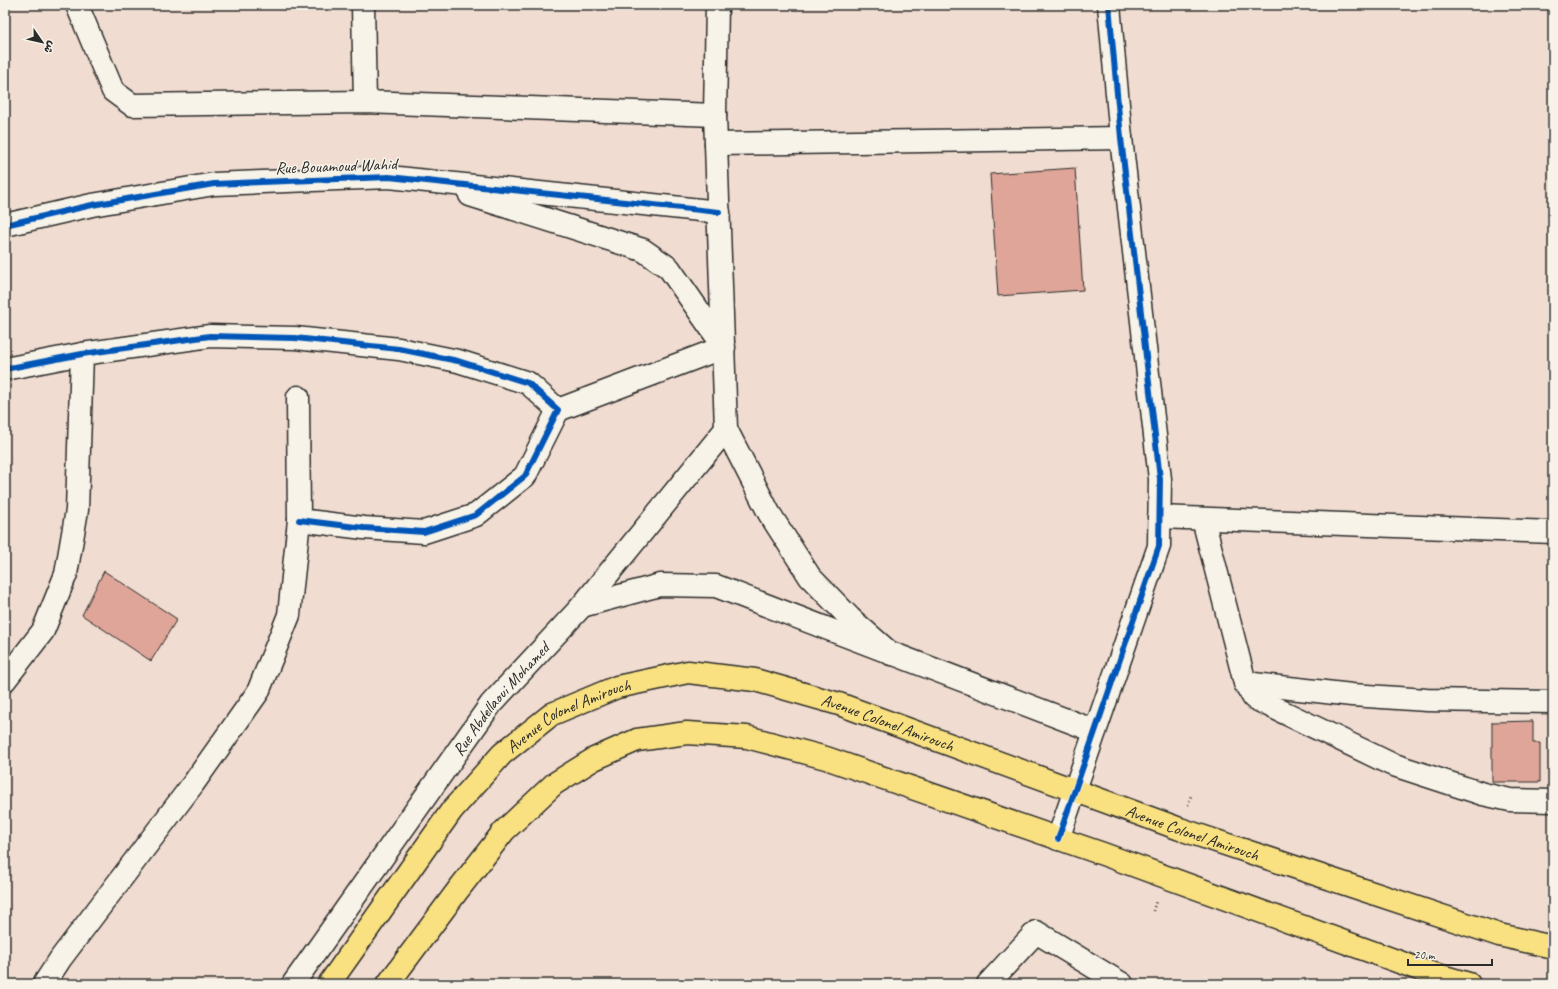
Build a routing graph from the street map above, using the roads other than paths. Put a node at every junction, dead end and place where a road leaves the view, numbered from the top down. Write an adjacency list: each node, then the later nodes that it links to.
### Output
1 (77, 5): 5 (street)
2 (363, 5): 5 (street)
3 (717, 5): 6 (street)
4 (1109, 5): 7 (street)
5 (365, 102): 6 (street)
6 (715, 115): 8 (street)
7 (1121, 138): 8 (street); 18 (street)
8 (716, 144): 10 (street)
9 (425, 180): 10 (street, Rue Bouamoud Wahid); 11 (street, Rue Bouamoud Wahid); 12 (street)
10 (718, 212): 12 (street)
11 (5, 225)
12 (724, 347): 16 (street); 17 (street)
13 (82, 354): 14 (street); 16 (street); 24 (street)
14 (5, 369)
15 (298, 397): 20 (street)
16 (558, 410): 20 (street)
17 (726, 429): 22 (street, Rue Abdellaoui Mohamed); 23 (street)
18 (1159, 517): 19 (street); 27 (street)
19 (1203, 519): 21 (street); 25 (street)
20 (299, 520): 32 (street)
21 (1553, 532)
22 (582, 606): 23 (street); 33 (street, Rue Abdellaoui Mohamed)
23 (891, 654): 27 (street)
24 (5, 680)
25 (1245, 683): 26 (street); 29 (street)
26 (1553, 702)
27 (1095, 732): 28 (street)
28 (1074, 791): 30 (street); 31 (main road, Avenue Colonel Amirouch); 34 (main road, Avenue Colonel Amirouch)
29 (1553, 801)
30 (1058, 839): 35 (main road); 38 (main road)
31 (1553, 947)
32 (44, 984)
33 (293, 984)
34 (330, 984)
35 (388, 984)
36 (988, 984): 37 (street)
37 (1122, 984)
38 (1469, 984)

